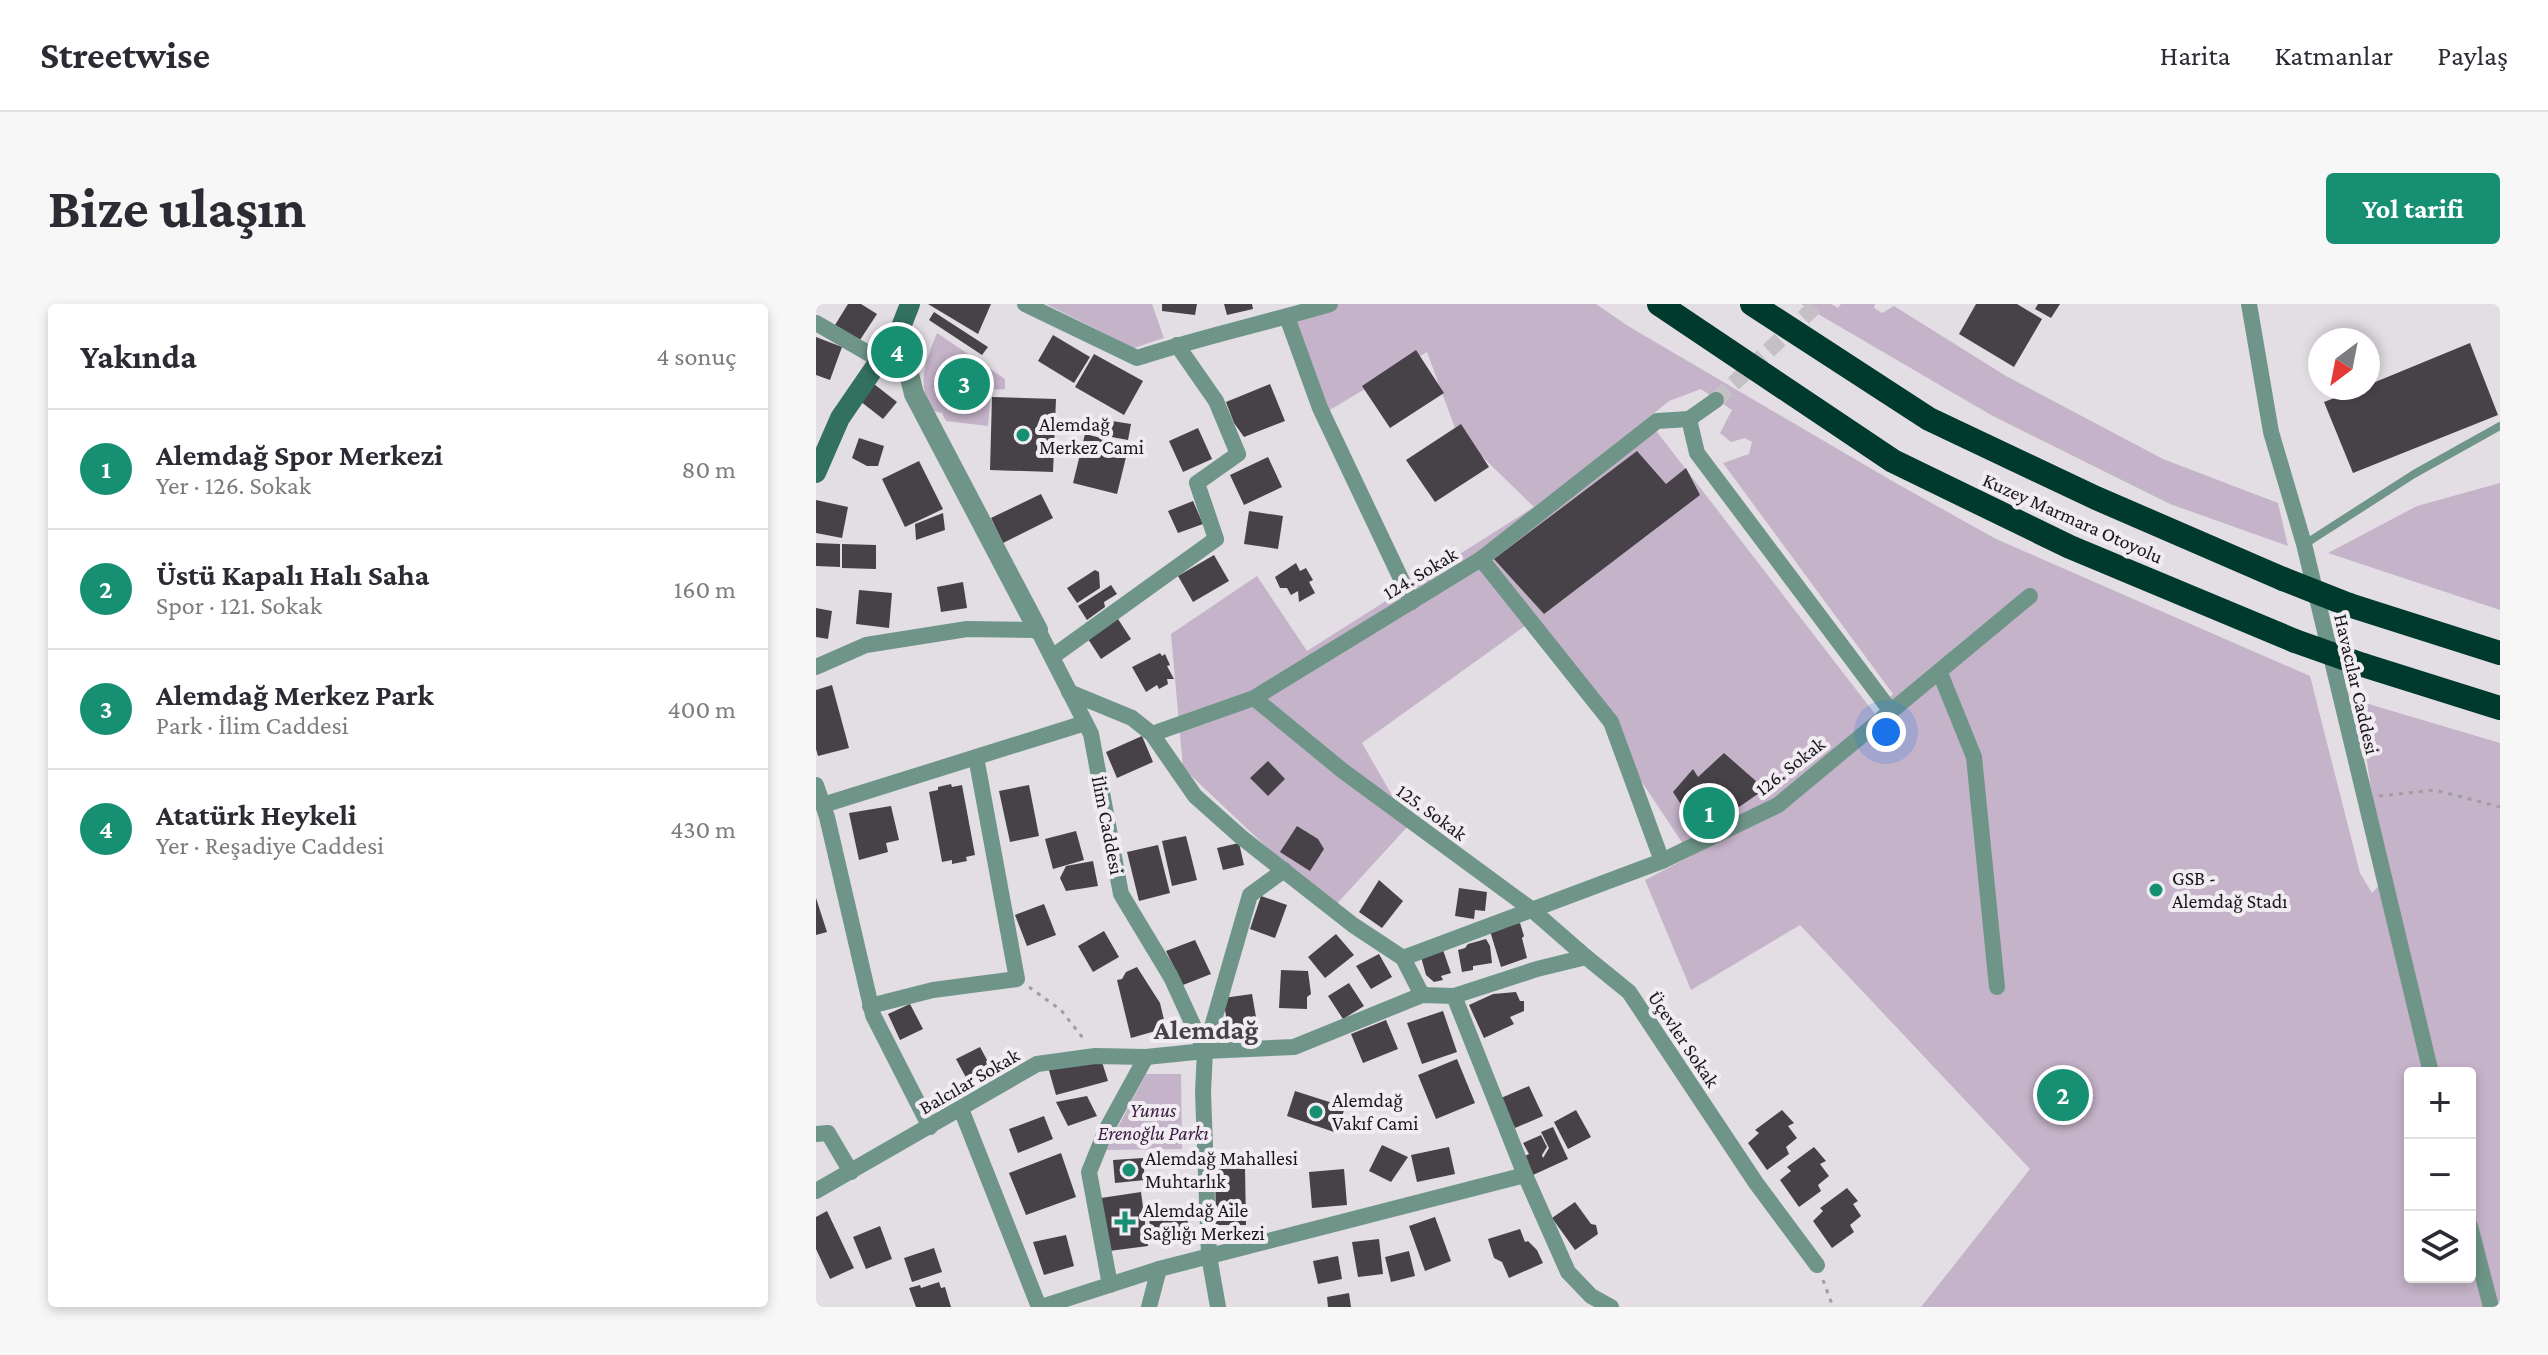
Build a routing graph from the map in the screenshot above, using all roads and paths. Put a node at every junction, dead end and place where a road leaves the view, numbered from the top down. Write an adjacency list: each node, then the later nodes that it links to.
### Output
1 (910, 304): 9 (main road)
2 (1025, 304): 10 (street)
3 (1330, 304): 7 (street)
4 (1659, 304): 28 (highway, Kuzey Marmara Otoyolu, bridge)
5 (1752, 304): 22 (highway, Kuzey Marmara Otoyolu, bridge)
6 (2249, 304): 17 (street, Havacılar Caddesi)
7 (1287, 317): 10 (street); 20 (street)
8 (816, 323): 11 (street)
9 (899, 332): 11 (main road); 12 (street)
10 (1177, 345): 23 (street)
11 (880, 360): 12 (street); 16 (main road)
12 (907, 366): 21 (street, İlim Caddesi)
13 (1716, 400): 14 (street)
14 (1689, 419): 18 (street, 124. Sokak); 29 (street)
15 (2500, 426): 17 (lane)
16 (816, 473)
17 (2304, 544): 34 (street, Havacılar Caddesi)
18 (1481, 559): 20 (street, 124. Sokak); 37 (street)
19 (2030, 596): 25 (street, 126. Sokak)
20 (1412, 602): 27 (street, 124. Sokak)
21 (1038, 630): 23 (street, İlim Caddesi); 24 (street)
22 (2500, 653)
23 (1052, 657): 26 (street, İlim Caddesi)
24 (816, 667)
25 (1940, 673): 29 (street, 126. Sokak); 43 (street)
26 (1069, 692): 30 (street, İlim Caddesi); 31 (street)
27 (1254, 698): 31 (street, 124. Sokak); 39 (street, 125. Sokak)
28 (2500, 708)
29 (1890, 710): 37 (street, 126. Sokak)
30 (1085, 723): 32 (street); 47 (street, İlim Caddesi)
31 (1152, 734): 38 (street)
32 (976, 757): 35 (street); 42 (street)
33 (816, 785): 35 (street)
34 (2363, 797): 36 (path); 50 (street, Havacılar Caddesi)
35 (823, 805): 46 (street)
36 (2500, 807)
37 (1662, 861): 39 (street, 126. Sokak)
38 (1284, 870): 41 (street); 47 (street)
39 (1531, 909): 40 (street, 125. Sokak); 41 (street, 126. Sokak)
40 (1586, 957): 45 (street); 59 (street, Üçevler Sokak)
41 (1403, 958): 44 (street)
42 (1017, 979): 46 (street); 48 (path)
43 (1997, 987)
44 (1422, 995): 45 (street); 47 (street, Balcılar Sokak)
45 (1454, 996): 55 (street)
46 (870, 1006): 52 (street)
47 (1205, 1051): 49 (street, Balcılar Sokak); 58 (street, İlim Caddesi)
48 (1095, 1056): 49 (street, Balcılar Sokak); 51 (street, Balcılar Sokak)
49 (1146, 1057): 61 (street)
50 (2430, 1067)
51 (961, 1109): 52 (street, Balcılar Sokak); 62 (street)
52 (930, 1127): 54 (street, Balcılar Sokak)
53 (816, 1134): 54 (street)
54 (851, 1172): 56 (street, Balcılar Sokak)
55 (1525, 1175): 58 (street); 65 (street)
56 (816, 1191)
57 (2476, 1249): 67 (street)
58 (1209, 1256): 60 (street); 64 (street, İlim Caddesi)
59 (1817, 1265): 66 (path)
60 (1159, 1269): 61 (street); 63 (street)
61 (1110, 1285): 62 (street)
62 (1040, 1307)
63 (1149, 1307)
64 (1218, 1307)
65 (1611, 1307)
66 (1833, 1307)
67 (2491, 1307)

